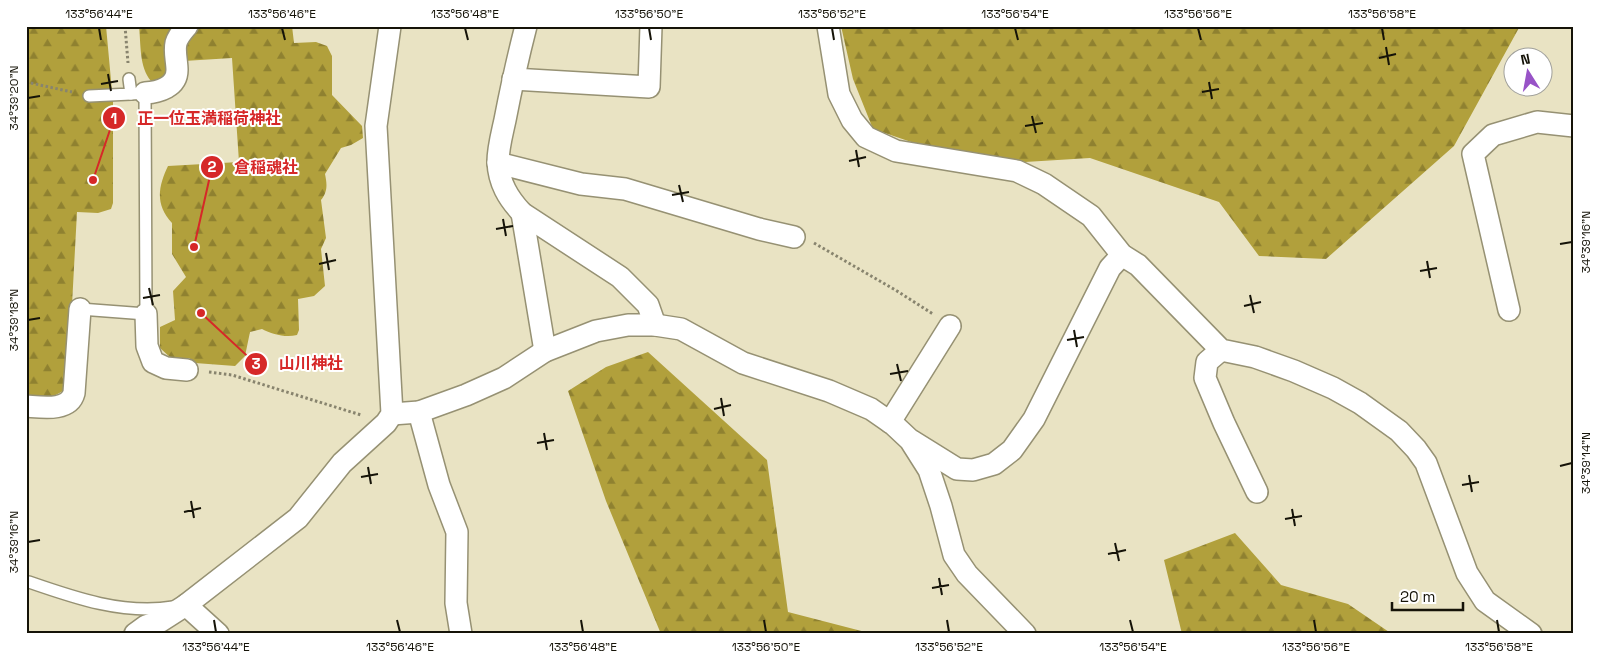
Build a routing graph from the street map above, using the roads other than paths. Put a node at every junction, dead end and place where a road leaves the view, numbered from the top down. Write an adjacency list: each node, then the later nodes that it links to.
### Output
1 (186, 26): 8 (street)
2 (390, 26): 25 (street)
3 (526, 26): 7 (street)
4 (651, 26): 7 (street)
5 (828, 26): 14 (street)
6 (130, 79): 8 (lane)
7 (513, 79): 11 (street)
8 (138, 93): 9 (lane); 17 (lane)
9 (89, 96)
10 (1574, 126): 16 (street)
11 (498, 163): 12 (street); 13 (street)
12 (522, 213): 18 (street); 21 (street)
13 (794, 237)
14 (1122, 255): 20 (street); 27 (street)
15 (80, 309): 17 (lane); 23 (street)
16 (1509, 310)
17 (146, 314): 22 (street)
18 (655, 325): 21 (street); 26 (street)
19 (950, 326): 26 (street)
20 (1221, 350): 28 (street); 35 (street)
21 (546, 351): 24 (street)
22 (187, 370)
23 (26, 406)
24 (419, 412): 25 (street); 33 (street)
25 (389, 418): 30 (street)
26 (890, 422): 27 (street)
27 (910, 440): 34 (street)
28 (1258, 492)
29 (29, 582): 30 (lane)
30 (186, 605): 31 (street); 32 (street)
31 (135, 634)
32 (218, 634)
33 (461, 634)
34 (1024, 634)
35 (1532, 634)

